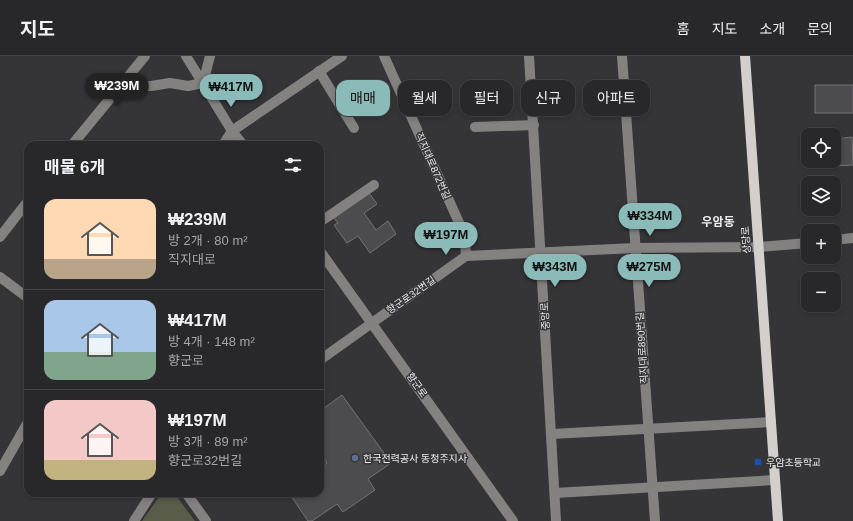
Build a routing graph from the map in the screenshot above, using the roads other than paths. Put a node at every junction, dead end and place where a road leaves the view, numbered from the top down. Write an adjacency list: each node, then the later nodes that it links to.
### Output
1 (145, 56): 11 (street)
2 (186, 56): 10 (street)
3 (210, 56): 10 (street)
4 (342, 56): 9 (street)
5 (384, 56): 30 (street, 직지대로872번길)
6 (529, 56): 12 (street, 중앙로)
7 (622, 56): 27 (street, 직지대로890번길)
8 (745, 56): 26 (main road, 상당로)
9 (319, 71): 13 (street); 15 (street)
10 (203, 84): 11 (street); 15 (street)
11 (120, 86): 16 (street)
12 (534, 125): 14 (street); 28 (street, 중앙로)
13 (354, 128)
14 (475, 128)
15 (232, 131): 17 (street); 18 (street)
16 (75, 141)
17 (226, 141)
18 (240, 141)
19 (374, 185): 21 (street)
20 (24, 206): 22 (street)
21 (324, 219)
22 (0, 237)
23 (853, 238): 24 (street)
24 (841, 239)
25 (801, 243): 26 (street)
26 (759, 247): 27 (street); 35 (main road, 상당로)
27 (635, 248): 28 (street); 37 (street, 직지대로890번길)
28 (542, 252): 30 (street); 38 (street, 중앙로)
29 (324, 256): 33 (street, 향군로)
30 (466, 256): 33 (street, 향군로32번길)
31 (0, 277): 32 (street)
32 (24, 295)
33 (372, 322): 34 (street, 향군로32번길); 47 (street, 향군로)
34 (324, 357)
35 (771, 422): 37 (street); 40 (main road, 상당로)
36 (24, 429): 39 (street)
37 (648, 429): 38 (street); 41 (street, 직지대로890번길)
38 (552, 434): 42 (street, 중앙로)
39 (0, 471)
40 (776, 480): 41 (street); 50 (main road, 상당로)
41 (652, 488): 42 (street); 49 (street, 직지대로890번길)
42 (555, 493): 48 (street, 중앙로)
43 (149, 497): 45 (street)
44 (189, 497): 46 (street)
45 (134, 521)
46 (206, 521)
47 (513, 521)
48 (556, 521)
49 (655, 521)
50 (778, 521)

